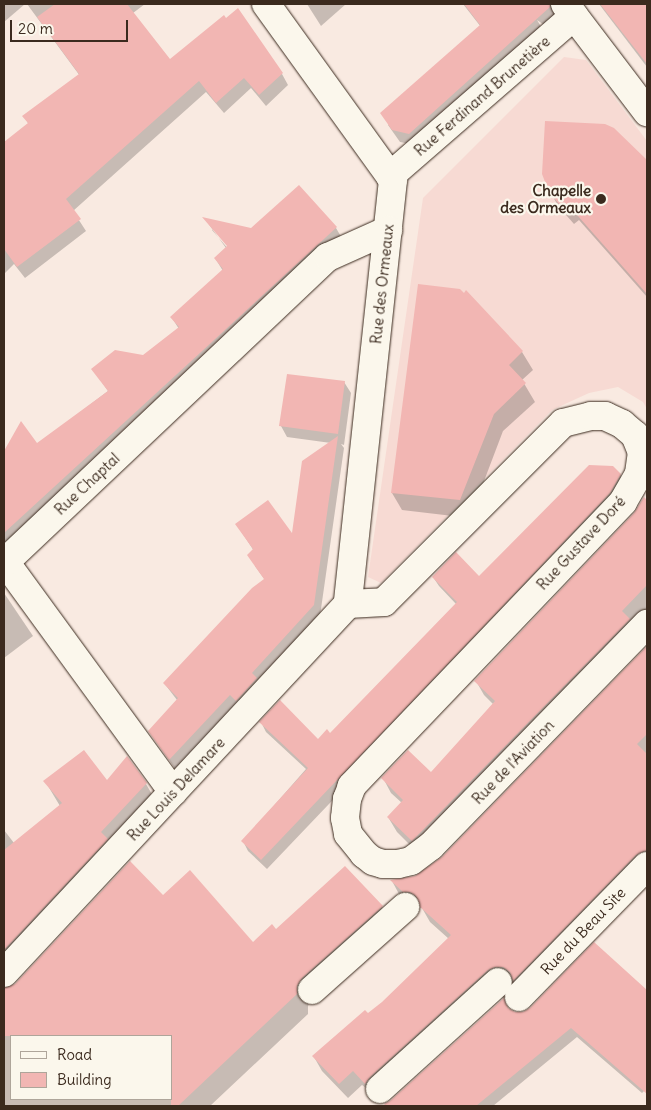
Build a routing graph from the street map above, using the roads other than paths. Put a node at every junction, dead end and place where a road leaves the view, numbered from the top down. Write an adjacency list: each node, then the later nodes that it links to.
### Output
1 (266, 4): 4 (street)
2 (569, 10): 3 (street); 4 (street, Rue Ferdinand Brunetière)
3 (647, 112)
4 (390, 176): 5 (street, Rue des Ormeaux)
5 (388, 230): 6 (street, Rue des Ormeaux); 8 (street, Rue Chaptal)
6 (348, 604): 8 (street, Rue Louis Delamare); 9 (street, Rue Gustave Doré)
7 (647, 624): 9 (street, Rue de l'Aviation)
8 (173, 792): 12 (street, Rue Louis Delamare)
9 (364, 854)
10 (647, 866): 14 (street, Rue du Beau Site)
11 (405, 907): 13 (street)
12 (4, 973)
13 (312, 990)
14 (380, 1089)

